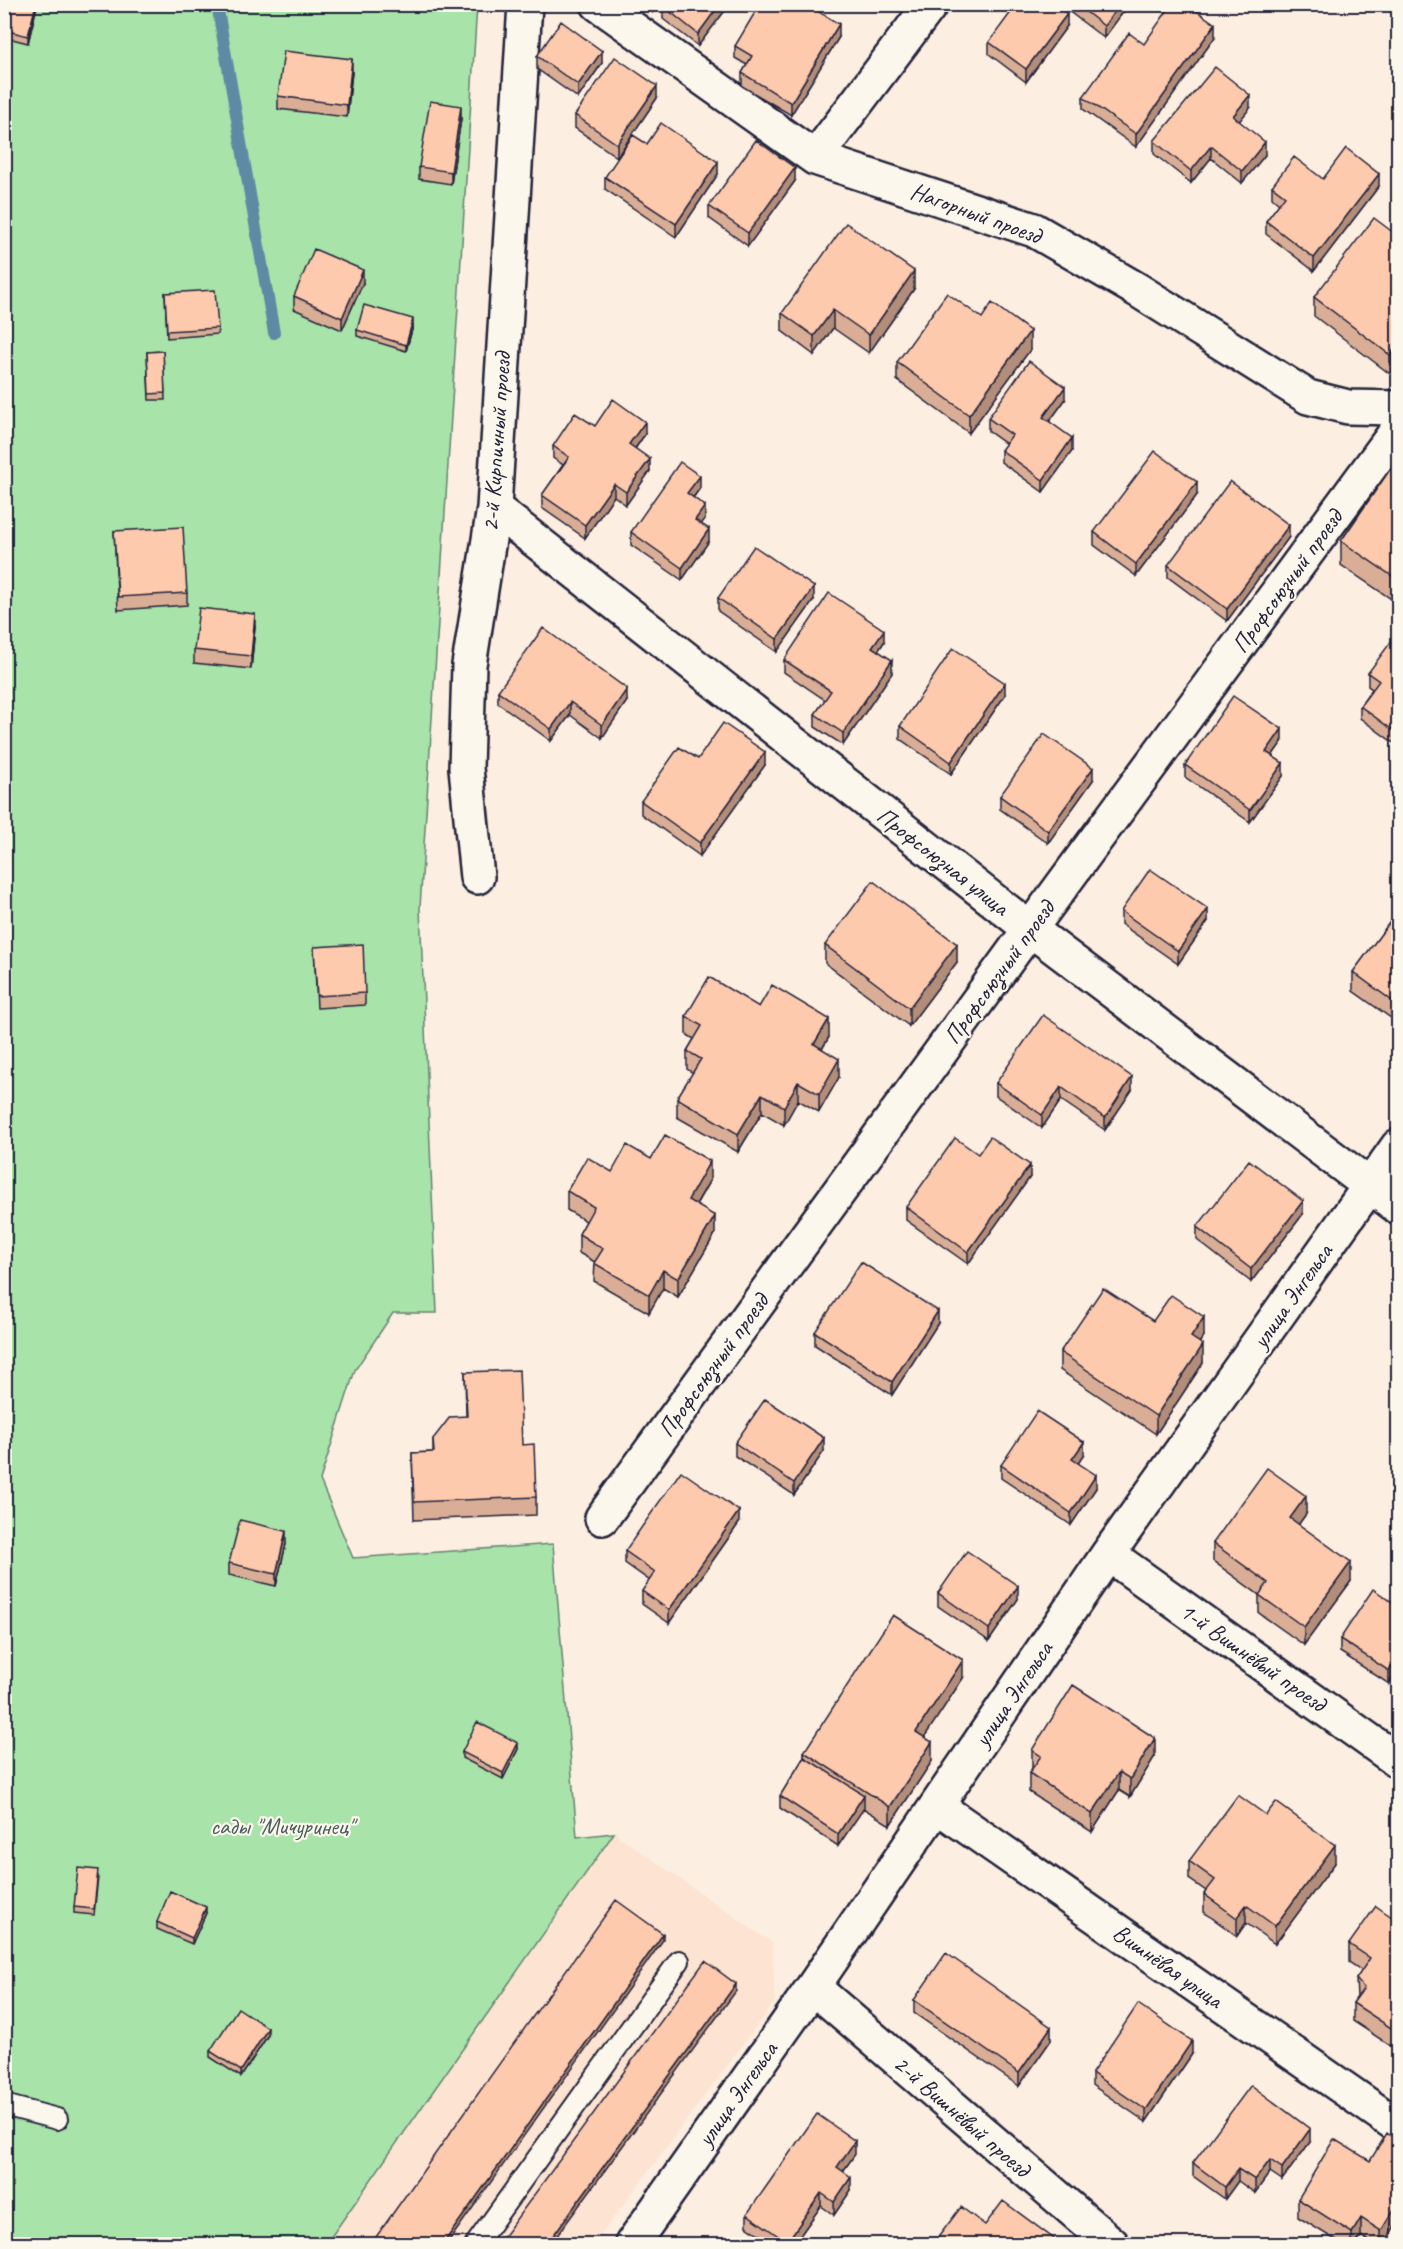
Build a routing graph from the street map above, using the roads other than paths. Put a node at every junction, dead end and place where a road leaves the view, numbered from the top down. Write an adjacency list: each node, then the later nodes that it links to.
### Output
1 (525, 4): 7 (street, 2-й Кирпичный проезд)
2 (598, 4): 4 (street, Нагорный проезд)
3 (931, 4): 4 (street)
4 (815, 158): 5 (street, Нагорный проезд)
5 (1398, 408)
6 (1398, 429): 9 (street, Профсоюзный проезд)
7 (494, 508): 8 (street, 2-й Кирпичный проезд); 9 (street, Профсоюзная улица)
8 (477, 878)
9 (1030, 929): 11 (street, Профсоюзная улица); 13 (street, Профсоюзный проезд)
10 (1398, 1146): 11 (street, улица Энгельса)
11 (1370, 1187): 12 (street, Профсоюзная улица); 14 (street, улица Энгельса)
12 (1398, 1207)
13 (603, 1518)
14 (1108, 1554): 15 (street, 1-й Вишнёвый проезд); 16 (street, улица Энгельса)
15 (1398, 1761)
16 (937, 1806): 18 (street, улица Энгельса); 21 (street, Вишнёвая улица)
17 (679, 1961): 22 (lane)
18 (813, 1987): 23 (street, улица Энгельса); 24 (street, 2-й Вишнёвый проезд)
19 (4, 2105): 20 (lane)
20 (57, 2119)
21 (1398, 2126)
22 (476, 2244)
23 (632, 2244)
24 (1112, 2244)

